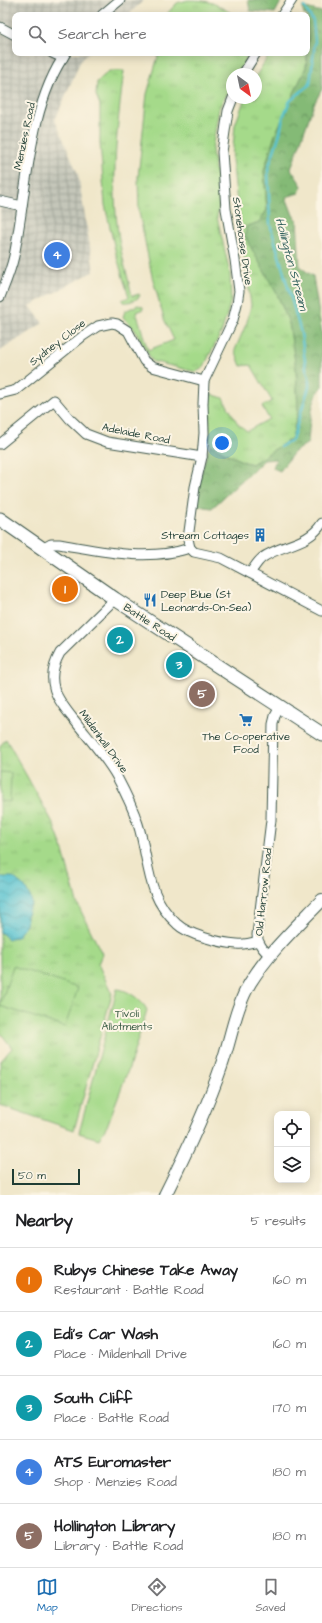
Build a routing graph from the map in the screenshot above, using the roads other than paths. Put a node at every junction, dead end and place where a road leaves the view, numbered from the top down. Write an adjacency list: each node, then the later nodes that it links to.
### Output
1 (120, 0): 3 (street)
2 (292, 0): 4 (street)
3 (106, 12)
4 (284, 12)
5 (0, 27): 6 (street)
6 (12, 33)
7 (64, 56): 12 (street, Menzies Road)
8 (254, 56): 9 (street)
9 (247, 68)
10 (231, 104): 14 (street, Stonehouse Drive)
11 (0, 200): 12 (street)
12 (22, 206): 13 (street, Menzies Road)
13 (0, 297)
14 (204, 381): 15 (street, Sydney Close); 17 (street, Stonehouse Drive)
15 (0, 394)
16 (0, 444): 17 (street, Adelaide Road)
17 (202, 457): 21 (street, Stonehouse Drive)
18 (0, 519): 20 (main road, Battle Road)
19 (322, 523): 22 (street)
20 (42, 548): 21 (street); 23 (main road, Battle Road)
21 (190, 548): 22 (street)
22 (250, 573): 24 (street)
23 (115, 599): 25 (main road, Battle Road); 28 (street, Mildenhall Drive)
24 (322, 611)
25 (280, 707): 26 (main road, Battle Road); 28 (street, Old Harrow Road)
26 (322, 734)
27 (322, 900): 29 (street)
28 (258, 942): 29 (street, Old Harrow Road)
29 (270, 956): 30 (street)
30 (165, 1195)

